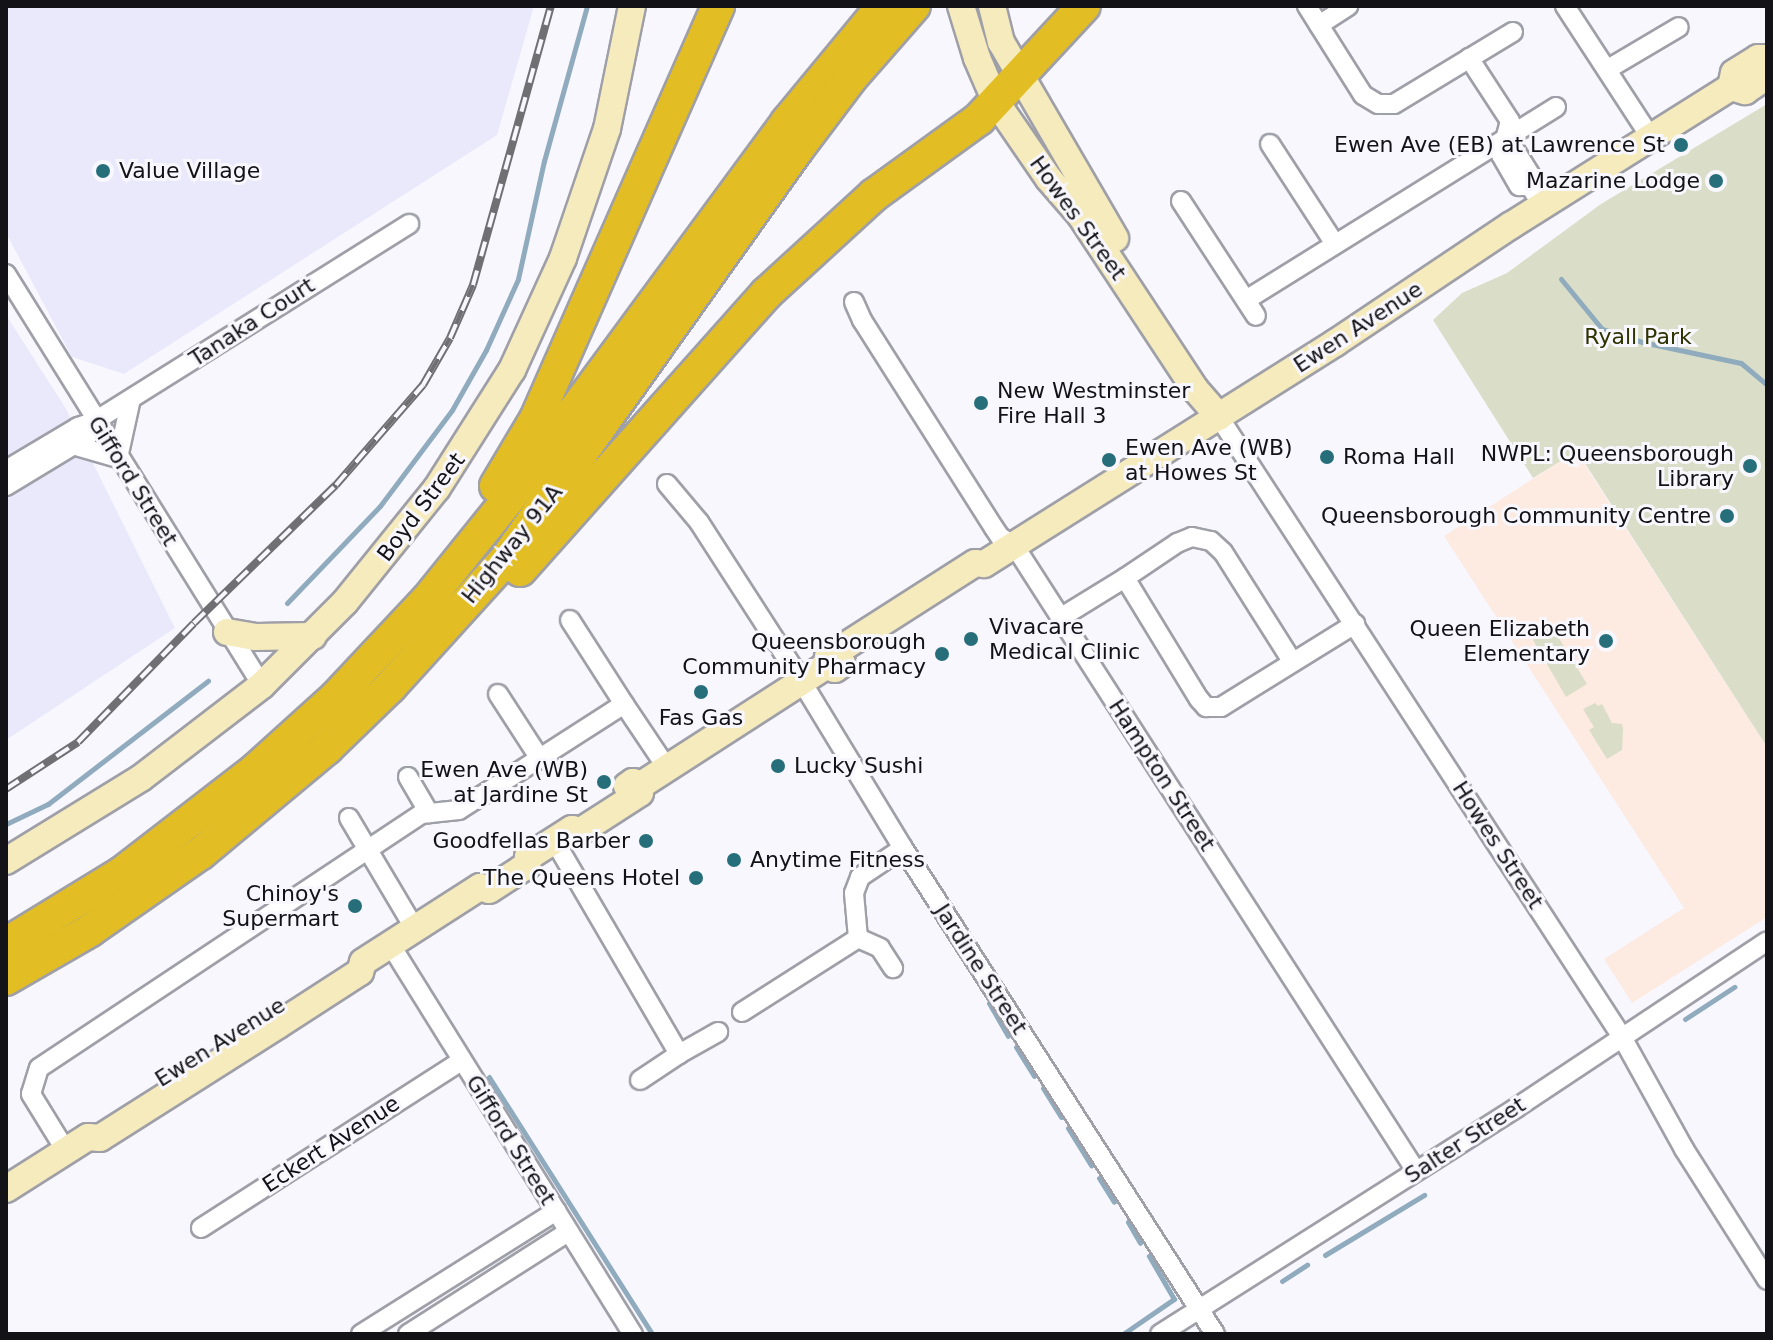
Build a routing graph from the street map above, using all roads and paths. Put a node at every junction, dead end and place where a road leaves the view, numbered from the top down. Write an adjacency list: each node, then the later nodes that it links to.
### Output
1 (632, 6): 45 (street, Boyd Street)
2 (718, 6): 40 (highway)
3 (961, 6): 19 (street, Howes Street)
4 (992, 6): 17 (street, Howes Street)
5 (1084, 6): 17 (highway)
6 (1307, 6): 10 (street)
7 (1348, 6): 10 (street)
8 (1565, 6): 15 (street)
9 (900, 10): 40 (highway, Highway 91A); 49 (highway, Highway 91A)
10 (1319, 25): 13 (street)
11 (1679, 27): 15 (street)
12 (1513, 32): 13 (street)
13 (1469, 58): 22 (street)
14 (1767, 58): 18 (street, Ewen Avenue)
15 (1608, 69): 21 (street)
16 (1767, 76): 18 (street, Ewen Avenue)
17 (1020, 78): 19 (highway); 31 (street, Howes Street)
18 (1731, 87): 21 (street, Ewen Avenue)
19 (996, 102): 31 (street, Howes Street); 49 (highway)
20 (1556, 107): 22 (street)
21 (1651, 138): 24 (street, Ewen Avenue)
22 (1503, 143): 24 (street); 27 (street)
23 (1270, 144): 27 (street)
24 (1536, 196): 31 (street, Ewen Avenue)
25 (1181, 201): 27 (street)
26 (409, 224): 30 (street, Tanaka Court)
27 (1335, 244)
28 (6, 274): 32 (street, Gifford Street)
29 (854, 302): 38 (street, Hampton Street)
30 (131, 399): 32 (street, Tanaka Court); 34 (street)
31 (1219, 417): 38 (street, Ewen Avenue); 43 (street, Howes Street)
32 (95, 421): 33 (street); 34 (street, Gifford Street); 35 (street)
33 (73, 445): 34 (street); 37 (street)
34 (118, 458): 44 (street, Gifford Street)
35 (6, 470)
36 (667, 484): 47 (street, Jardine Street)
37 (6, 486)
38 (1014, 545): 41 (street, Hampton Street); 47 (street, Ewen Avenue)
39 (1125, 578): 41 (street); 46 (street); 46 (street)
40 (428, 599): 64 (highway, Highway 91A)
41 (1060, 618): 75 (street, Hampton Street)
42 (570, 620): 51 (street)
43 (1355, 624): 46 (street); 70 (street, Howes Street)
44 (227, 632): 45 (street); 48 (street, Gifford Street)
45 (313, 636): 48 (street, Boyd Street)
46 (1292, 661)
47 (802, 682): 53 (street, Ewen Avenue); 58 (street, Jardine Street)
48 (262, 685): 60 (street, Boyd Street)
49 (390, 687): 67 (highway, Highway 91A)
50 (498, 694): 52 (street)
51 (624, 704): 52 (street); 53 (street)
52 (540, 759): 55 (street)
53 (667, 768): 57 (street, Ewen Avenue)
54 (408, 777): 55 (street)
55 (429, 813): 59 (street)
56 (349, 818): 59 (street)
57 (563, 834): 61 (street, Ewen Avenue); 71 (street)
58 (903, 848): 62 (street); 81 (street, Jardine Street)
59 (368, 851): 61 (street); 74 (street)
60 (6, 861)
61 (415, 929): 65 (street, Ewen Avenue)
62 (858, 938): 66 (street); 68 (street)
63 (1767, 941): 70 (street, Salter Street)
64 (6, 944)
65 (390, 944): 72 (street, Gifford Street); 74 (street, Ewen Avenue)
66 (893, 968)
67 (6, 979)
68 (742, 1012)
69 (718, 1032): 71 (street)
70 (1622, 1037): 75 (street, Salter Street); 80 (street, Howes Street)
71 (679, 1054): 73 (street)
72 (461, 1061): 77 (street, Gifford Street); 78 (street, Eckert Avenue)
73 (640, 1080)
74 (77, 1144): 76 (street, Ewen Avenue)
75 (1416, 1171): 81 (street, Salter Street)
76 (6, 1189)
77 (556, 1211): 79 (street, Gifford Street); 82 (street)
78 (201, 1228)
79 (568, 1232): 83 (street); 84 (street, Gifford Street)
80 (1767, 1280)
81 (1199, 1308): 85 (street, Salter Street); 86 (street, Jardine Street)
82 (361, 1334)
83 (408, 1334)
84 (633, 1334)
85 (1160, 1334)
86 (1215, 1334)

